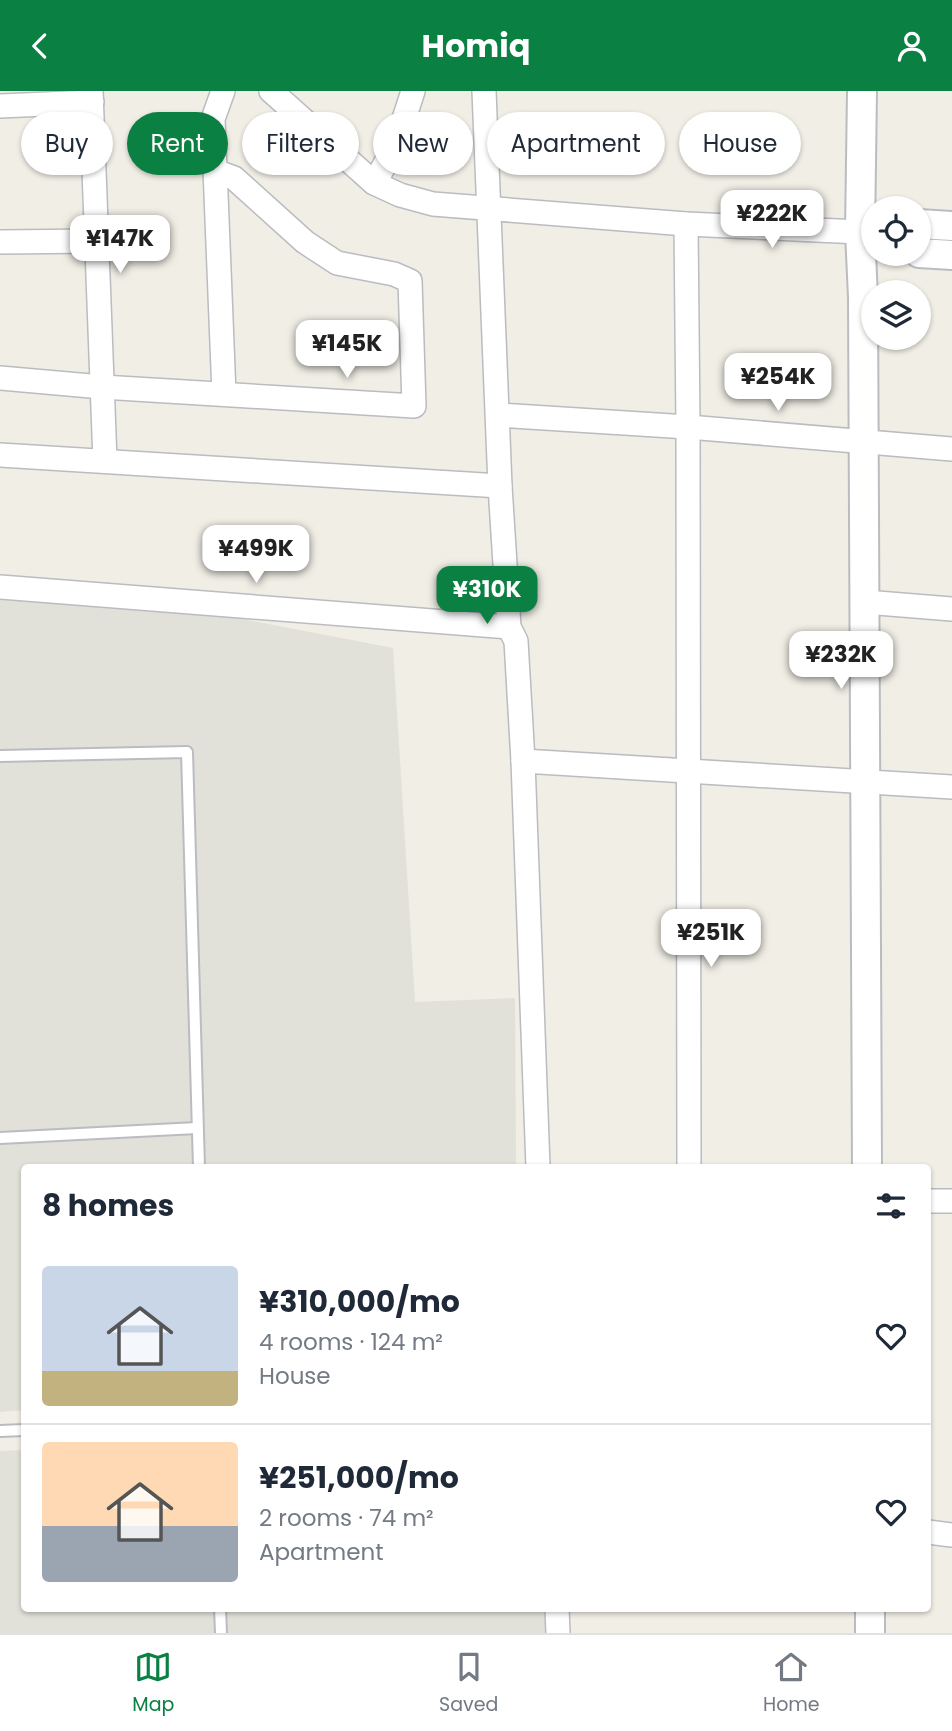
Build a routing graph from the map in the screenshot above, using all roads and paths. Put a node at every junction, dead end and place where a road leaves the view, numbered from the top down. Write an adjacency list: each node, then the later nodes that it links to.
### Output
1 (223, 91): 8 (street)
2 (271, 91): 11 (street)
3 (413, 91): 11 (street)
4 (484, 91): 13 (street)
5 (862, 91): 12 (street)
6 (91, 96): 7 (street); 18 (street)
7 (0, 106)
8 (216, 112)
9 (215, 175): 25 (street)
10 (226, 175): 25 (street)
11 (374, 183): 13 (street)
12 (867, 196)
13 (489, 208): 14 (street); 26 (street)
14 (686, 223): 17 (street); 27 (street)
15 (931, 225): 16 (street)
16 (952, 226)
17 (861, 233)
18 (97, 241): 19 (street); 24 (street)
19 (0, 242)
20 (931, 254): 21 (street)
21 (952, 255)
22 (868, 266): 28 (street)
23 (0, 378): 24 (street)
24 (102, 387): 25 (street); 31 (street)
25 (224, 394)
26 (498, 415): 27 (street); 32 (street)
27 (688, 428): 28 (street); 39 (street)
28 (863, 442): 29 (street); 34 (street)
29 (952, 449)
30 (0, 455): 31 (street)
31 (105, 461): 32 (street)
32 (500, 486): 36 (street)
33 (0, 587): 36 (street)
34 (865, 602): 35 (street); 40 (street)
35 (952, 609)
36 (509, 627): 38 (street)
37 (0, 756): 42 (lane)
38 (523, 761): 39 (street); 45 (street)
39 (689, 770): 40 (street); 46 (street)
40 (866, 780): 41 (street); 47 (street)
41 (952, 787)
42 (197, 1128): 43 (lane); 44 (lane)
43 (0, 1138)
44 (199, 1164)
45 (538, 1164)
46 (689, 1164)
47 (867, 1164)
48 (931, 1201): 49 (street)
49 (952, 1202)
50 (21, 1430): 51 (lane)
51 (0, 1431)
52 (931, 1532): 53 (street)
53 (952, 1535)
54 (219, 1612): 57 (lane)
55 (557, 1612): 58 (street)
56 (870, 1612): 59 (street)
57 (221, 1633)
58 (558, 1633)
59 (870, 1633)

